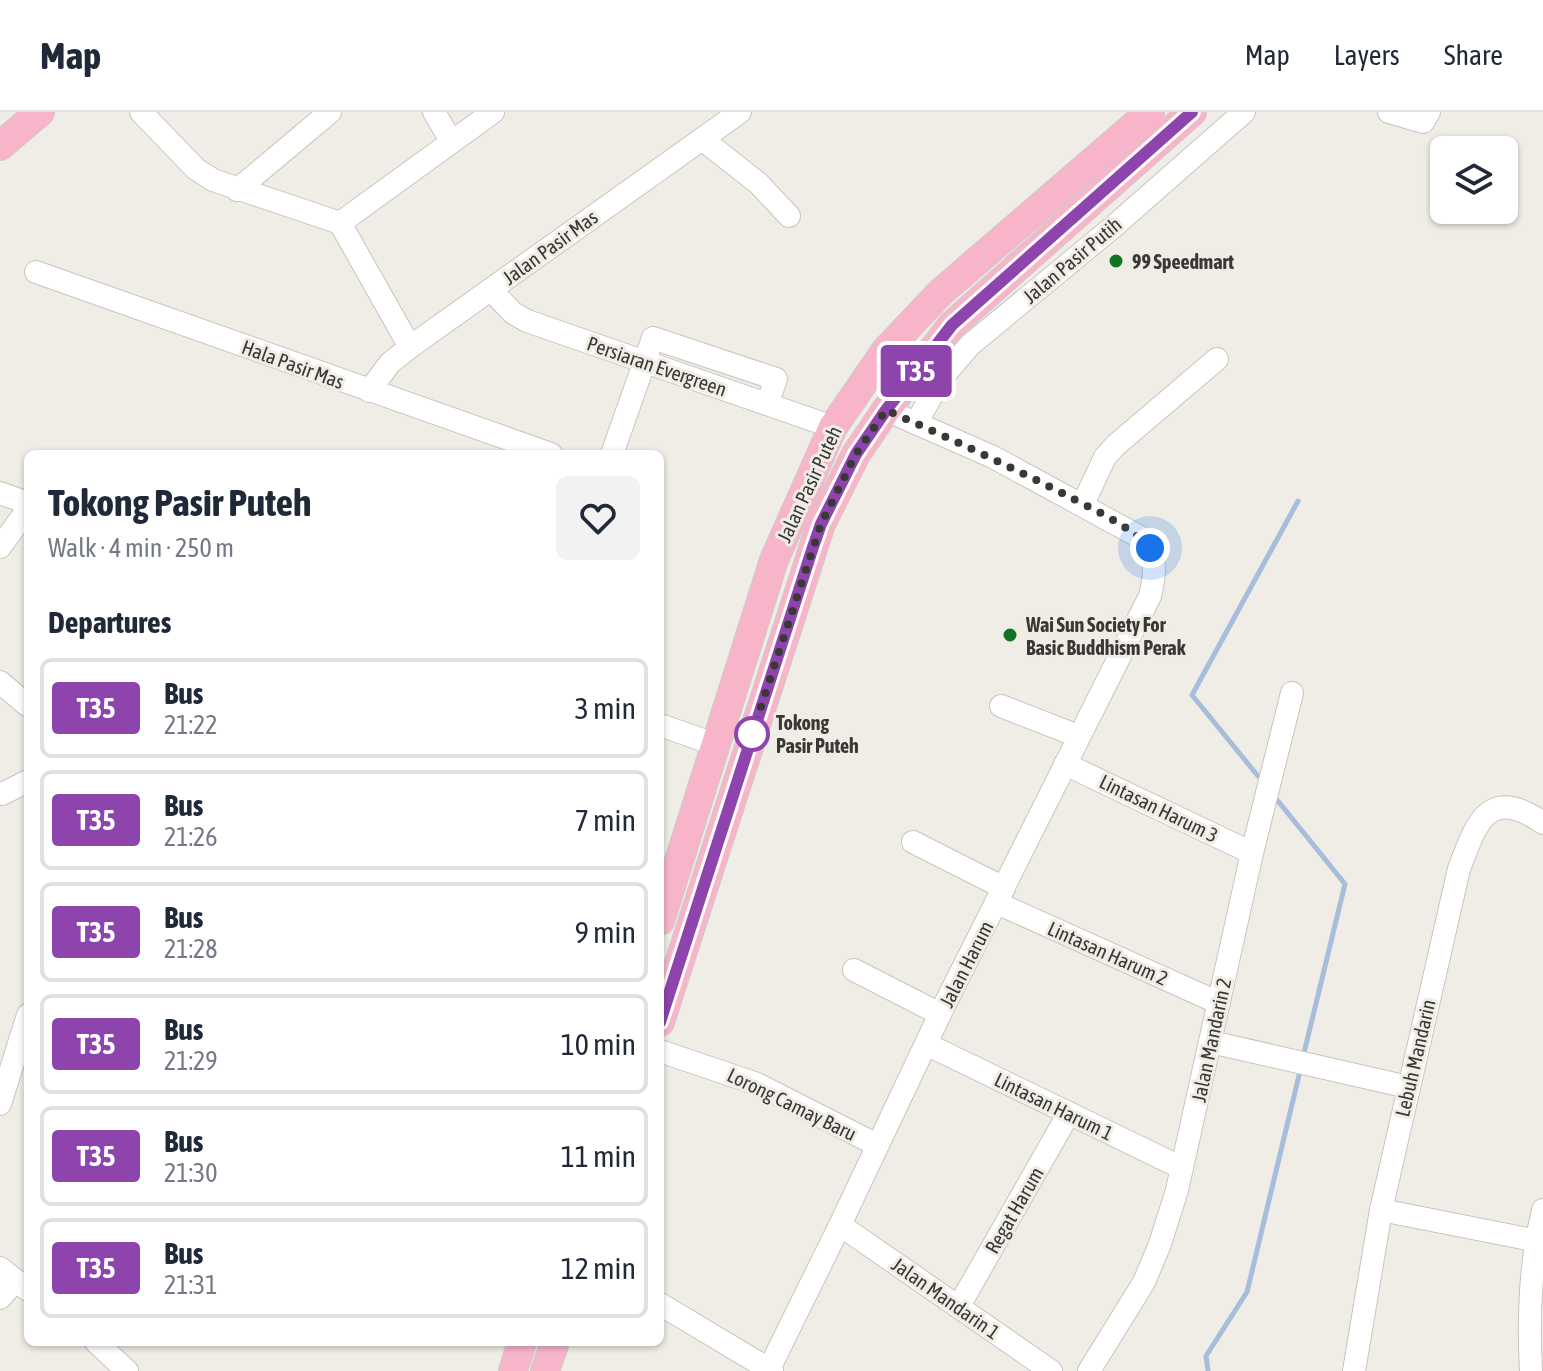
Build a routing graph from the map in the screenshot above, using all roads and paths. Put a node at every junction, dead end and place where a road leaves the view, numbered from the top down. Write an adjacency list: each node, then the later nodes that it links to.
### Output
1 (40, 112): 15 (main road)
2 (141, 112): 16 (street)
3 (330, 112): 16 (street)
4 (434, 112): 14 (street)
5 (493, 112): 14 (street)
6 (740, 112): 13 (street, Jalan Pasir Mas)
7 (1170, 112): 12 (main road)
8 (1192, 112): 17 (main road, Jalan Pasir Puteh)
9 (1244, 112): 20 (street, Jalan Pasir Putih)
10 (1389, 112): 11 (street)
11 (1429, 112)
12 (1145, 117): 29 (main road, Jalan Pasir Puteh)
13 (702, 139): 18 (street); 22 (street, Jalan Pasir Mas)
14 (451, 141): 19 (street)
15 (0, 146)
16 (237, 190): 19 (street)
17 (1091, 202): 20 (street); 27 (main road, Jalan Pasir Puteh)
18 (789, 216)
19 (340, 223): 23 (street)
20 (1113, 227): 28 (street, Jalan Pasir Putih)
21 (36, 272): 26 (street, Hala Pasir Mas)
22 (491, 290): 23 (street, Jalan Pasir Mas); 25 (street, Persiaran Evergreen)
23 (410, 347): 26 (street, Jalan Pasir Mas)
24 (1217, 359): 34 (street)
25 (645, 362): 29 (street, Persiaran Evergreen); 31 (street)
26 (369, 391): 30 (street, Hala Pasir Mas)
27 (886, 410): 28 (street); 54 (main road, Jalan Pasir Puteh)
28 (916, 423): 34 (street)
29 (833, 427): 43 (main road, Jalan Pasir Puteh)
30 (539, 450)
31 (613, 450)
32 (0, 493): 33 (street)
33 (24, 502)
34 (1083, 504): 42 (street, Jalan Harum)
35 (24, 514): 36 (street)
36 (0, 547)
37 (0, 682): 39 (street)
38 (1292, 693): 49 (street, Jalan Mandarin 2)
39 (24, 702)
40 (1001, 706): 42 (street)
41 (664, 726): 43 (street)
42 (1078, 736): 44 (street, Jalan Harum)
43 (717, 745): 51 (main road, Jalan Pasir Puteh)
44 (1065, 764): 49 (street, Lintasan Harum 3); 50 (street, Jalan Harum)
45 (24, 783): 46 (street)
46 (2, 794)
47 (1543, 823): 60 (street, Lebuh Mandarin)
48 (913, 842): 50 (street, Lintasan Harum 2)
49 (1252, 853): 53 (street, Jalan Mandarin 2)
50 (1000, 896): 53 (street, Lintasan Harum 2); 55 (street, Jalan Harum)
51 (664, 909)
52 (854, 970): 55 (street)
53 (1219, 1003): 57 (street, Jalan Mandarin 2)
54 (664, 1010)
55 (940, 1014): 58 (street, Jalan Harum)
56 (24, 1028): 61 (street)
57 (1211, 1042): 60 (street); 64 (street, Jalan Mandarin 2)
58 (926, 1044): 62 (street, Lintasan Harum 1); 63 (street, Jalan Harum)
59 (664, 1052): 63 (street, Lorong Camay Baru)
60 (1408, 1087): 65 (street, Lebuh Mandarin)
61 (0, 1104)
62 (1069, 1113): 64 (street, Lintasan Harum 1); 72 (street, Regat Harum)
63 (877, 1145): 67 (street, Jalan Harum)
64 (1182, 1168): 81 (street, Jalan Mandarin 2)
65 (1381, 1210): 68 (street); 82 (street, Lebuh Mandarin)
66 (1543, 1210): 68 (street)
67 (840, 1225): 72 (street, Jalan Mandarin 1); 77 (street, Jalan Harum)
68 (1540, 1240): 83 (street)
69 (14, 1280): 70 (street)
70 (0, 1298)
71 (664, 1306): 77 (street)
72 (959, 1306): 80 (street, Jalan Mandarin 1)
73 (99, 1346): 76 (street)
74 (521, 1346): 78 (main road)
75 (554, 1346): 79 (main road)
76 (116, 1368)
77 (770, 1370)
78 (513, 1371)
79 (545, 1371)
80 (1051, 1371)
81 (1089, 1371)
82 (1354, 1371)
83 (1531, 1371)

